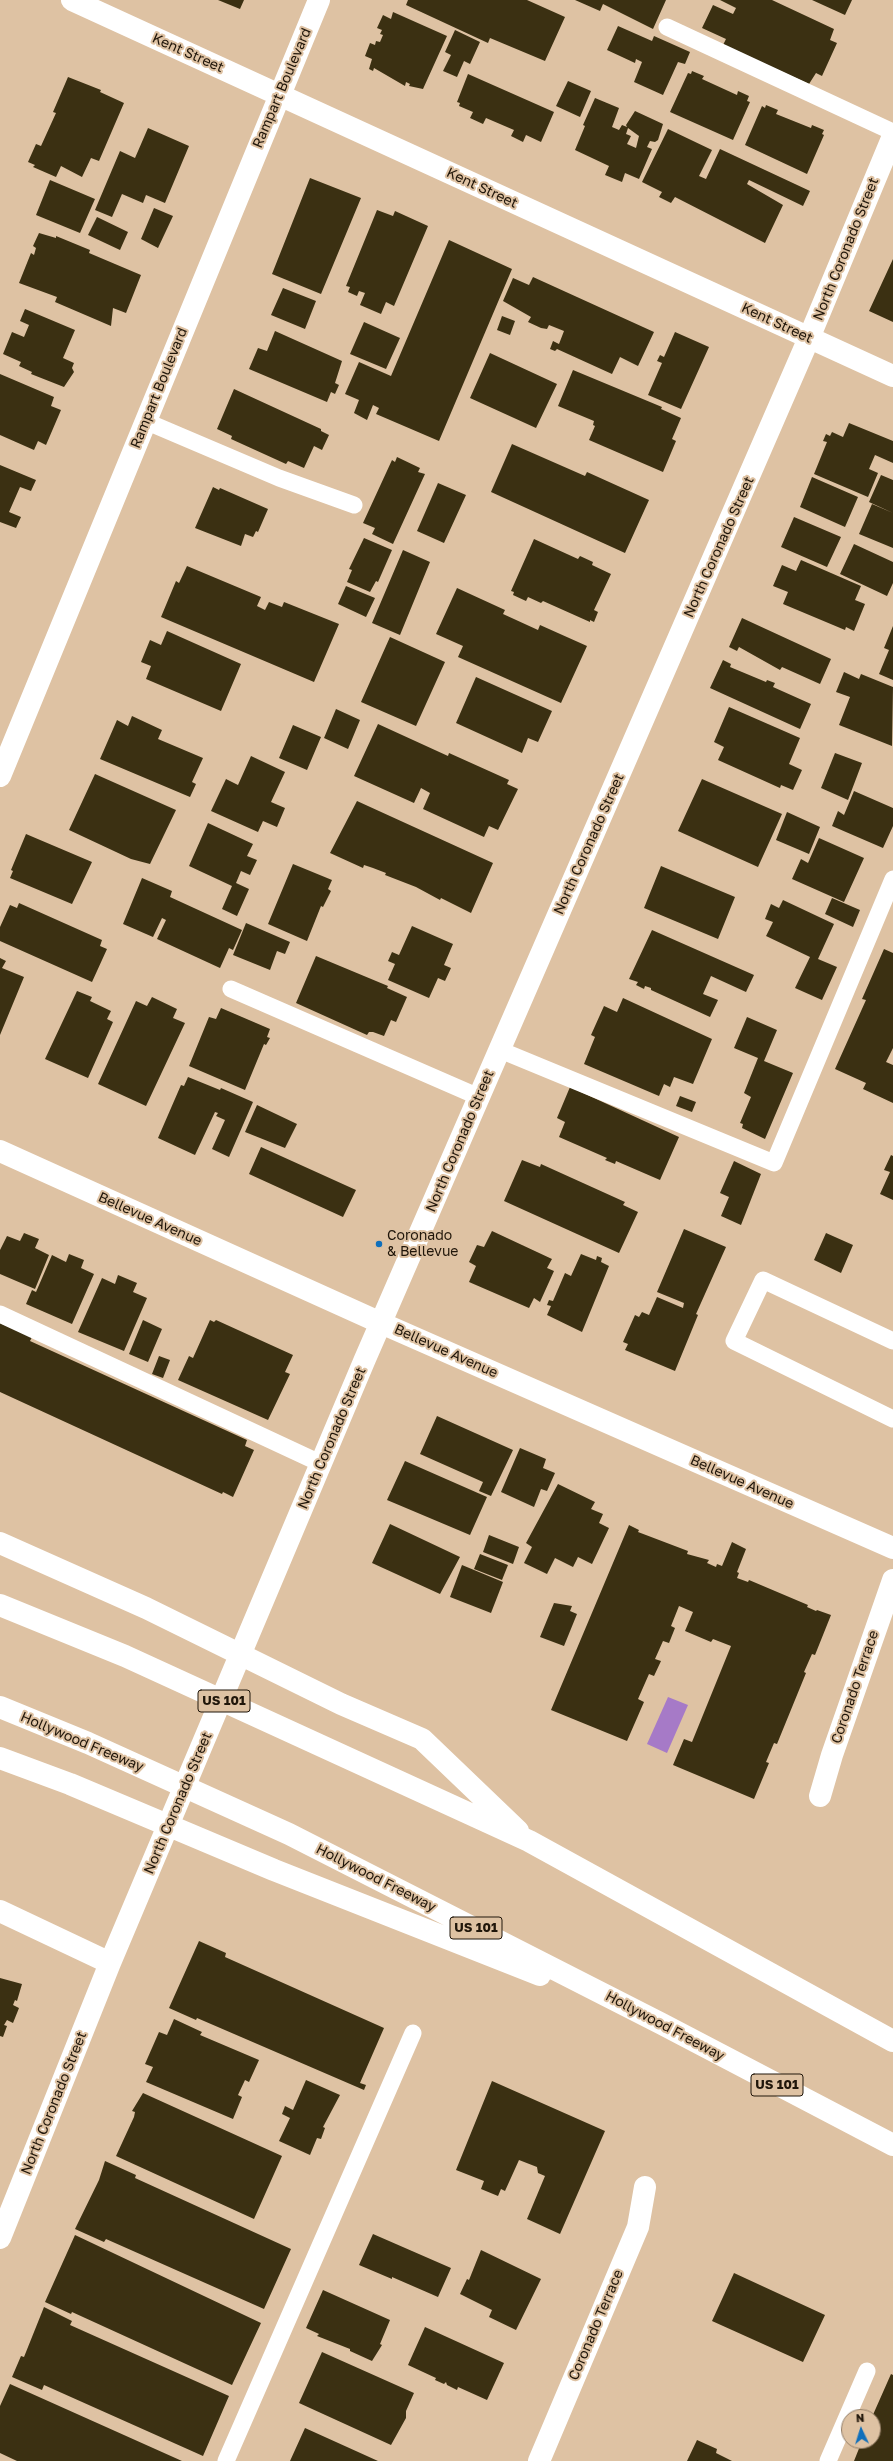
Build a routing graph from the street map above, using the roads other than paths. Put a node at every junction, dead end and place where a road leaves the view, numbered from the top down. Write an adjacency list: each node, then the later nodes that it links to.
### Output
1 (72, 0): 4 (main road, Kent Street)
2 (319, 0): 4 (main road, Rampart Boulevard)
3 (667, 27): 5 (lane)
4 (279, 95): 7 (main road, Kent Street); 9 (main road, Rampart Boulevard)
5 (893, 132)
6 (893, 136): 7 (main road, North Coronado Street)
7 (810, 338): 8 (main road, Kent Street); 14 (main road, North Coronado Street)
8 (893, 376)
9 (145, 421): 10 (lane); 11 (main road, Rampart Boulevard)
10 (354, 505)
11 (0, 776)
12 (893, 879): 14 (lane)
13 (231, 989): 15 (lane)
14 (500, 1050): 15 (main road, North Coronado Street)
15 (479, 1097): 18 (main road, North Coronado Street)
16 (0, 1151): 18 (main road, Bellevue Avenue)
17 (0, 1314): 21 (lane)
18 (381, 1323): 21 (main road, North Coronado Street); 23 (main road, Bellevue Avenue)
19 (893, 1341): 20 (lane)
20 (893, 1419)
21 (322, 1464): 31 (main road, North Coronado Street)
22 (0, 1543): 29 (main road)
23 (893, 1548)
24 (893, 1580): 28 (main road, Coronado Terrace)
25 (0, 1604): 29 (main road, US 101)
26 (0, 1707): 32 (main road, Hollywood Freeway / US 101)
27 (0, 1758): 32 (main road)
28 (820, 1796)
29 (529, 1841): 34 (main road, US 101)
30 (0, 1911): 31 (main road)
31 (110, 1963): 37 (main road, North Coronado Street)
32 (662, 2024): 35 (main road, Hollywood Freeway / US 101)
33 (413, 2033): 39 (lane)
34 (893, 2041)
35 (893, 2146)
36 (645, 2187): 40 (main road, Coronado Terrace)
37 (0, 2238)
38 (867, 2371): 41 (lane)
39 (226, 2461)
40 (539, 2461)
41 (828, 2461)

